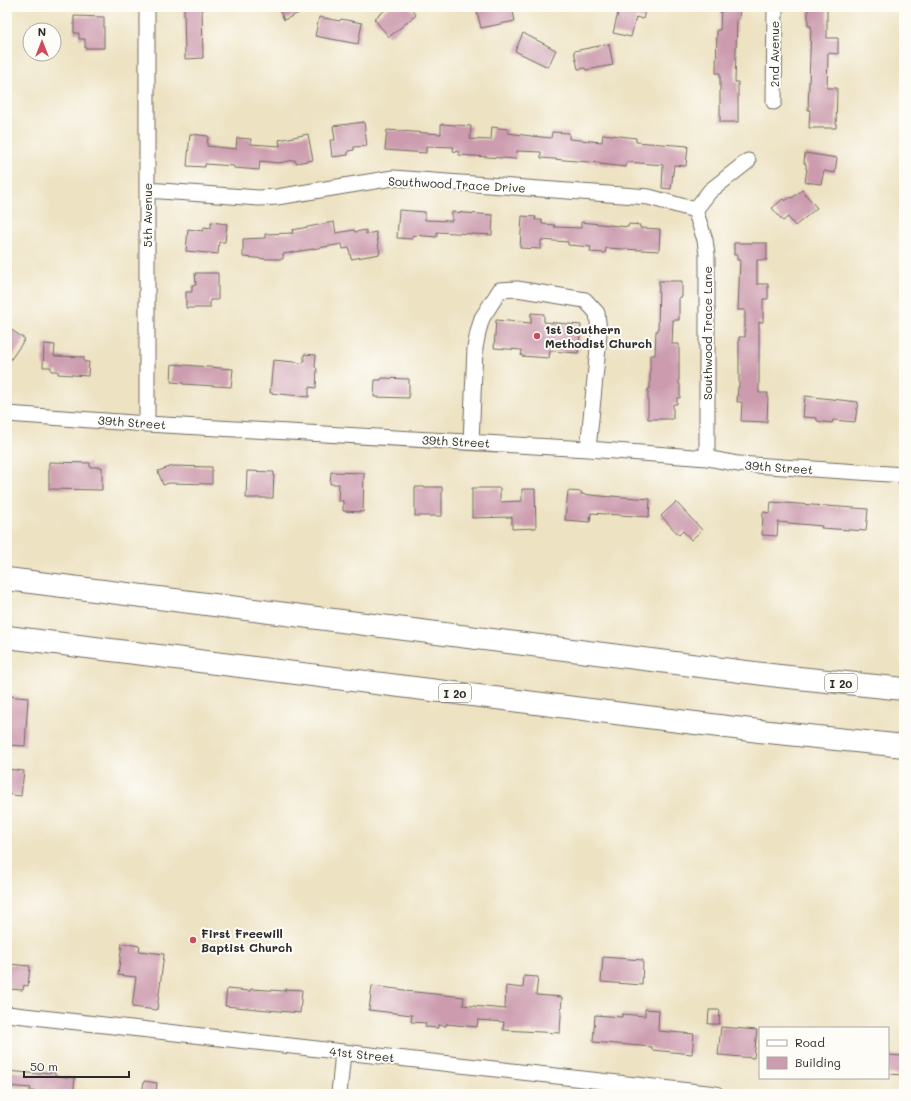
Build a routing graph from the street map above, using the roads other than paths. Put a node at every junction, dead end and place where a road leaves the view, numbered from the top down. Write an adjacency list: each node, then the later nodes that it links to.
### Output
1 (147, 7): 5 (street, 5th Avenue)
2 (774, 7): 3 (street, 2nd Avenue)
3 (774, 102)
4 (748, 161): 6 (street)
5 (147, 190): 6 (street, Southwood Trace Drive); 8 (street, 5th Avenue)
6 (695, 210): 11 (street, Southwood Trace Lane)
7 (7, 414): 8 (street, 39th Street)
8 (148, 424): 9 (street, 39th Street)
9 (470, 442): 10 (street, 39th Street); 10 (street)
10 (588, 449): 11 (street, 39th Street)
11 (707, 458): 12 (street, 39th Street)
12 (904, 475)
13 (7, 579): 15 (highway, I 20)
14 (7, 637): 16 (highway, I 20)
15 (904, 689)
16 (904, 746)
17 (7, 1014): 18 (street, 41st Street)
18 (343, 1052): 19 (street); 20 (street, 41st Street)
19 (339, 1094)
20 (716, 1094)

